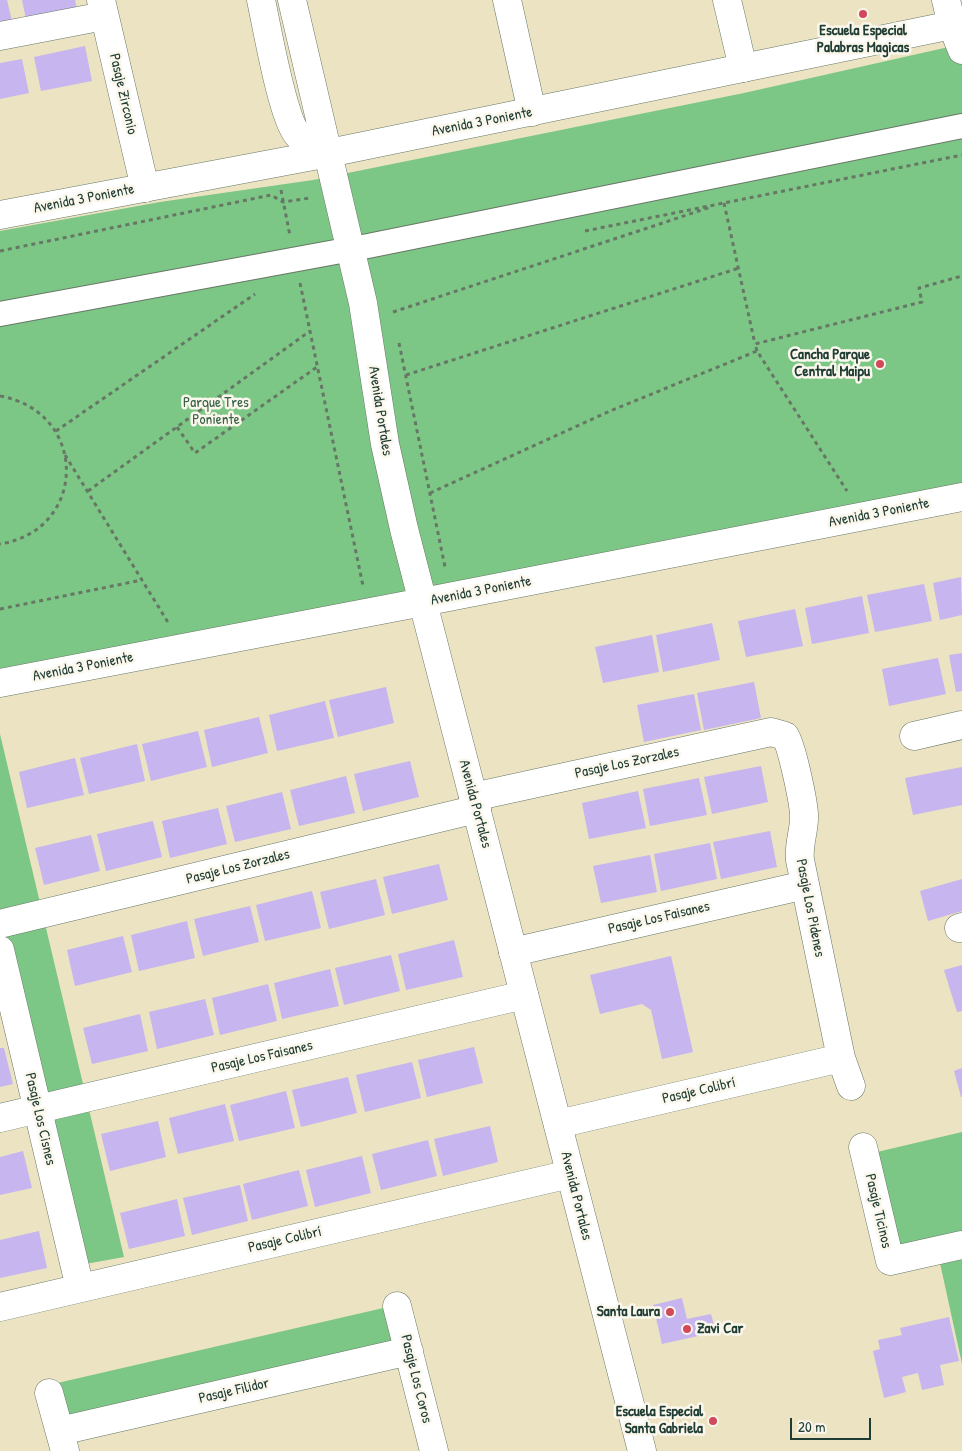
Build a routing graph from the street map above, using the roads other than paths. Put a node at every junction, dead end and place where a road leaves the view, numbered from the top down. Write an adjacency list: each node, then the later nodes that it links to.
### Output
1 (261, 0): 12 (street)
2 (292, 0): 12 (street, Avenida Portales)
3 (507, 0): 10 (street)
4 (727, 0): 9 (street)
5 (103, 8): 7 (street); 13 (street, Pasaje Zirconio)
6 (953, 16): 8 (street); 9 (street, Avenida 3 Poniente)
7 (0, 36)
8 (962, 50)
9 (743, 68): 10 (street, Avenida 3 Poniente)
10 (532, 112): 12 (street, Avenida 3 Poniente)
11 (962, 126): 15 (street)
12 (329, 153): 13 (street, Avenida 3 Poniente); 15 (street, Avenida Portales)
13 (145, 188): 14 (street, Avenida 3 Poniente)
14 (0, 215)
15 (350, 250): 16 (street); 18 (street, Avenida Portales)
16 (0, 314)
17 (962, 497): 18 (street, Avenida 3 Poniente)
18 (423, 602): 19 (street, Avenida 3 Poniente); 23 (street, Avenida Portales)
19 (0, 683)
20 (962, 725): 22 (street)
21 (780, 733): 23 (street, Pasaje Los Zorzales); 24 (street, Pasaje Los Pidenes)
22 (914, 736)
23 (475, 803): 25 (street, Pasaje Los Zorzales); 27 (street, Avenida Portales)
24 (805, 885): 27 (street, Pasaje Los Faisanes); 29 (street, Pasaje Los Pidenes)
25 (0, 924)
26 (0, 950): 31 (street, Pasaje Los Cisnes)
27 (513, 952): 28 (street, Avenida Portales)
28 (524, 995): 31 (street, Pasaje Los Faisanes); 33 (street, Avenida Portales)
29 (840, 1058): 30 (street, Pasaje Los Pidenes); 33 (street, Pasaje Colibrí)
30 (851, 1086)
31 (38, 1109): 32 (street, Pasaje Los Faisanes); 37 (street, Pasaje Los Cisnes)
32 (0, 1118)
33 (558, 1124): 35 (street, Avenida Portales)
34 (863, 1147): 36 (street, Pasaje Ticinos)
35 (570, 1174): 37 (street, Pasaje Colibrí); 44 (street, Avenida Portales)
36 (962, 1245)
37 (80, 1288): 39 (street, Pasaje Colibrí)
38 (398, 1306): 40 (street, Pasaje Los Coros)
39 (0, 1307)
40 (409, 1351): 42 (street, Pasaje Filidor); 43 (street, Pasaje Los Coros)
41 (50, 1393): 42 (street)
42 (62, 1441)
43 (434, 1451)
44 (642, 1451)

